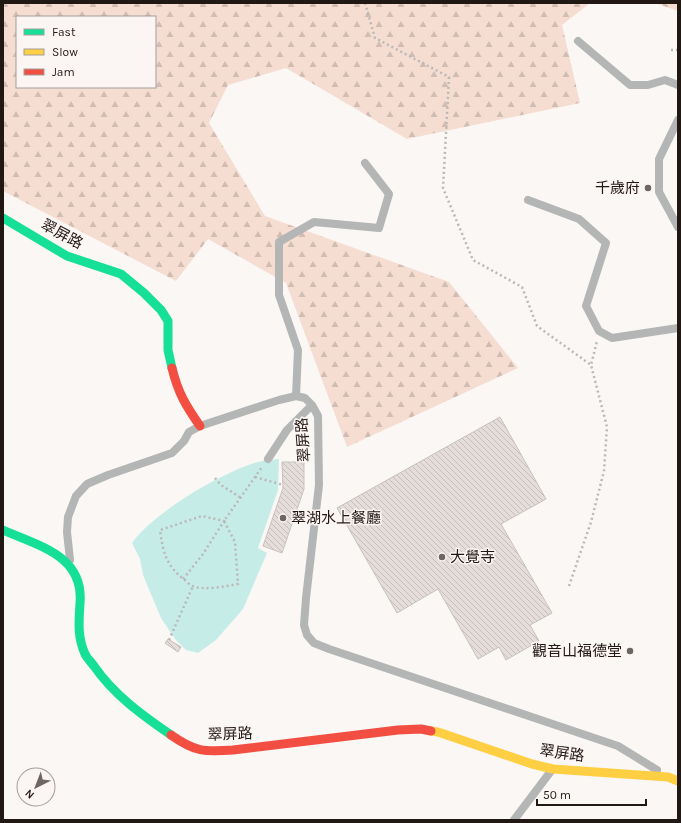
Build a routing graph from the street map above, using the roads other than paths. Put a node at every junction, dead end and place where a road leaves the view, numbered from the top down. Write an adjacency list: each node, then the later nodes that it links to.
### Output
1 (578, 41): 2 (lane)
2 (678, 85)
3 (678, 120): 7 (lane)
4 (365, 163): 9 (lane)
5 (528, 200): 8 (lane)
6 (3, 218): 11 (main road, 翠屏路)
7 (678, 227)
8 (678, 328)
9 (296, 396): 10 (lane, 翠屏路); 11 (lane, 翠屏路)
10 (312, 404): 12 (lane); 16 (lane, 翠屏路)
11 (200, 426): 14 (lane, 翠屏路)
12 (268, 459)
13 (3, 530): 14 (main road)
14 (70, 565): 15 (main road, 翠屏路)
15 (553, 769): 16 (main road, 翠屏路); 18 (lane)
16 (668, 776): 17 (main road, 翠屏路)
17 (678, 781)
18 (514, 820)

